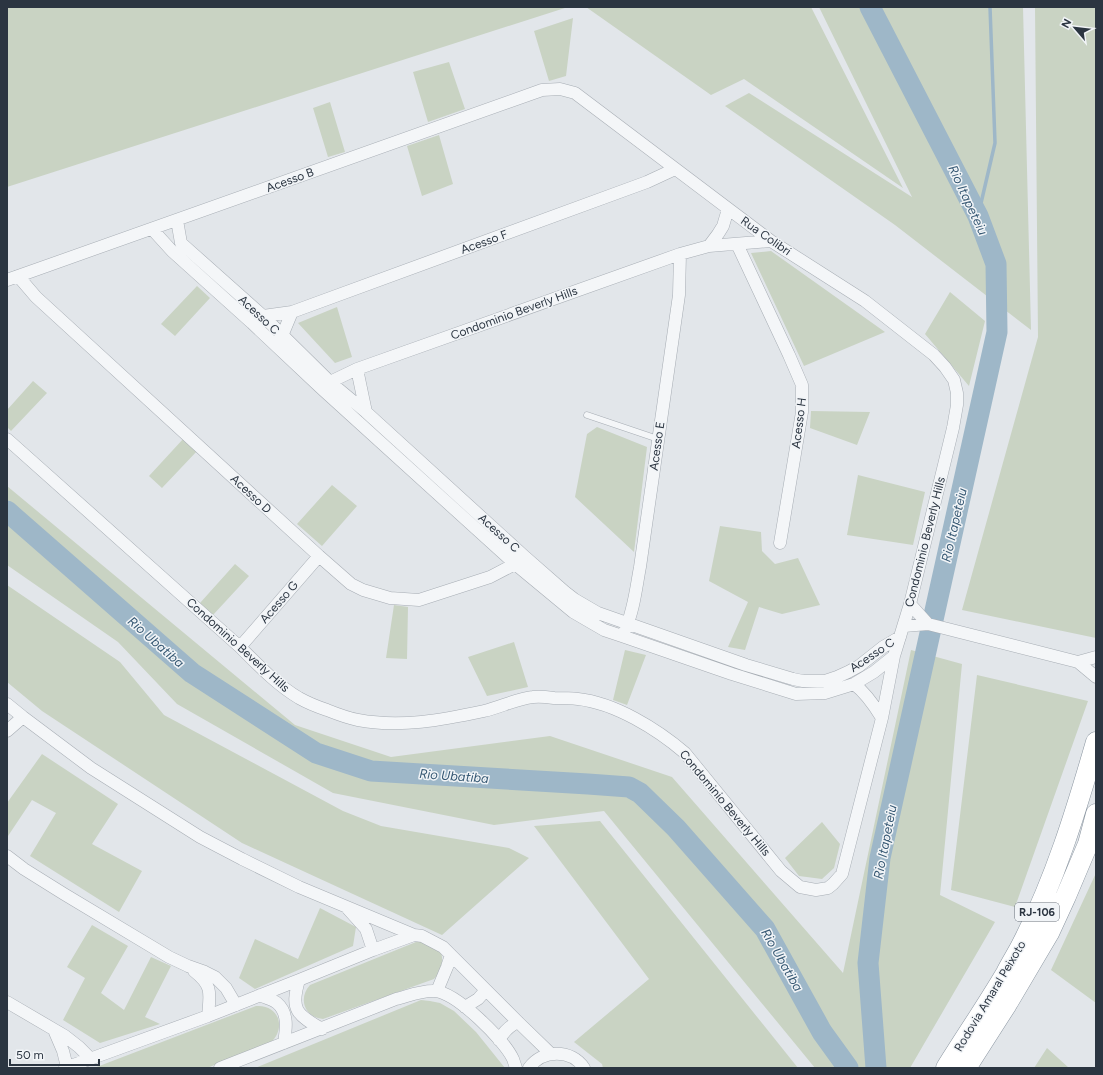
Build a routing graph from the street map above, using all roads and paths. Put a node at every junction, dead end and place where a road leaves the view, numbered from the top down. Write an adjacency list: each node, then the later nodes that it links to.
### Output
1 (575, 94): 2 (street, Rua Colibri); 4 (street, Acesso B)
2 (675, 169): 3 (street, Rua Colibri); 12 (street, Acesso F)
3 (728, 209): 6 (street, Rua Colibri); 8 (street)
4 (177, 220): 5 (street, Acesso B); 9 (street)
5 (152, 229): 9 (street, Acesso C); 11 (street, Acesso B)
6 (771, 241): 7 (street, Condominio Beverly Hills); 16 (street, Rua Colibri)
7 (737, 244): 8 (street, Condominio Beverly Hills); 22 (street, Acesso H)
8 (709, 246): 10 (street, Condominio Beverly Hills)
9 (177, 247): 13 (street, Acesso C)
10 (680, 254): 15 (street, Condominio Beverly Hills); 21 (street, Acesso E)
11 (12, 278): 23 (street, Acesso D)
12 (292, 312): 13 (street, Acesso F); 14 (street)
13 (258, 320): 14 (street, Acesso C)
14 (278, 340): 17 (street, Acesso C)
15 (357, 369): 17 (street, Condominio Beverly Hills); 18 (street)
16 (954, 380): 25 (street, Condominio Beverly Hills)
17 (326, 385): 18 (street, Acesso C); 24 (street, Acesso C)
18 (366, 412): 24 (street, Acesso C)
19 (587, 415): 21 (lane)
20 (7, 439): 30 (street, Condominio Beverly Hills)
21 (658, 440): 26 (street, Acesso E)
22 (780, 543)
23 (319, 556): 24 (street, Acesso D); 30 (street, Acesso G)
24 (519, 560): 26 (street, Acesso C); 29 (street, Acesso C)
25 (910, 604): 27 (street); 28 (street, Condominio Beverly Hills)
26 (628, 623): 28 (street, Acesso C); 29 (street, Acesso E)
27 (929, 625): 28 (street); 33 (street)
28 (902, 631): 31 (street, Condominio Beverly Hills)
29 (622, 636): 35 (street, Acesso C)
30 (240, 647): 38 (street, Condominio Beverly Hills)
31 (894, 656): 35 (street, Acesso C); 38 (street, Condominio Beverly Hills)
32 (1096, 658): 33 (street)
33 (1078, 662): 34 (street)
34 (1096, 677)
35 (854, 684): 38 (street, Acesso C)
36 (7, 704): 37 (street)
37 (23, 717): 39 (street); 44 (street)
38 (882, 718)
39 (7, 731)
40 (1096, 742): 69 (highway, Rodovia Amaral Peixoto / RJ-106)
41 (1096, 814): 42 (highway, Rodovia Amaral Peixoto / RJ-106)
42 (1092, 844): 70 (highway, Rodovia Amaral Peixoto / RJ-106)
43 (7, 856): 48 (street)
44 (345, 906): 45 (street); 46 (street)
45 (414, 935): 46 (street); 47 (street)
46 (373, 950): 49 (street)
47 (451, 954): 50 (street); 51 (street)
48 (188, 966): 54 (street); 56 (street)
49 (299, 980): 52 (street); 58 (street)
50 (486, 990): 55 (street); 57 (street)
51 (437, 991): 55 (street); 58 (street)
52 (260, 995): 54 (street); 61 (street)
53 (7, 1002): 59 (street)
54 (236, 1005): 56 (street)
55 (465, 1007): 60 (street)
56 (208, 1016): 63 (street)
57 (518, 1022): 60 (street); 62 (street)
58 (322, 1029): 61 (street)
59 (54, 1030): 63 (street); 64 (street)
60 (499, 1040): 66 (street)
61 (284, 1043): 65 (street)
62 (551, 1054): 67 (street); 68 (street)
63 (90, 1059): 64 (street)
64 (66, 1068)
65 (220, 1068)
66 (516, 1068)
67 (529, 1068)
68 (584, 1068)
69 (946, 1068)
70 (966, 1068)

